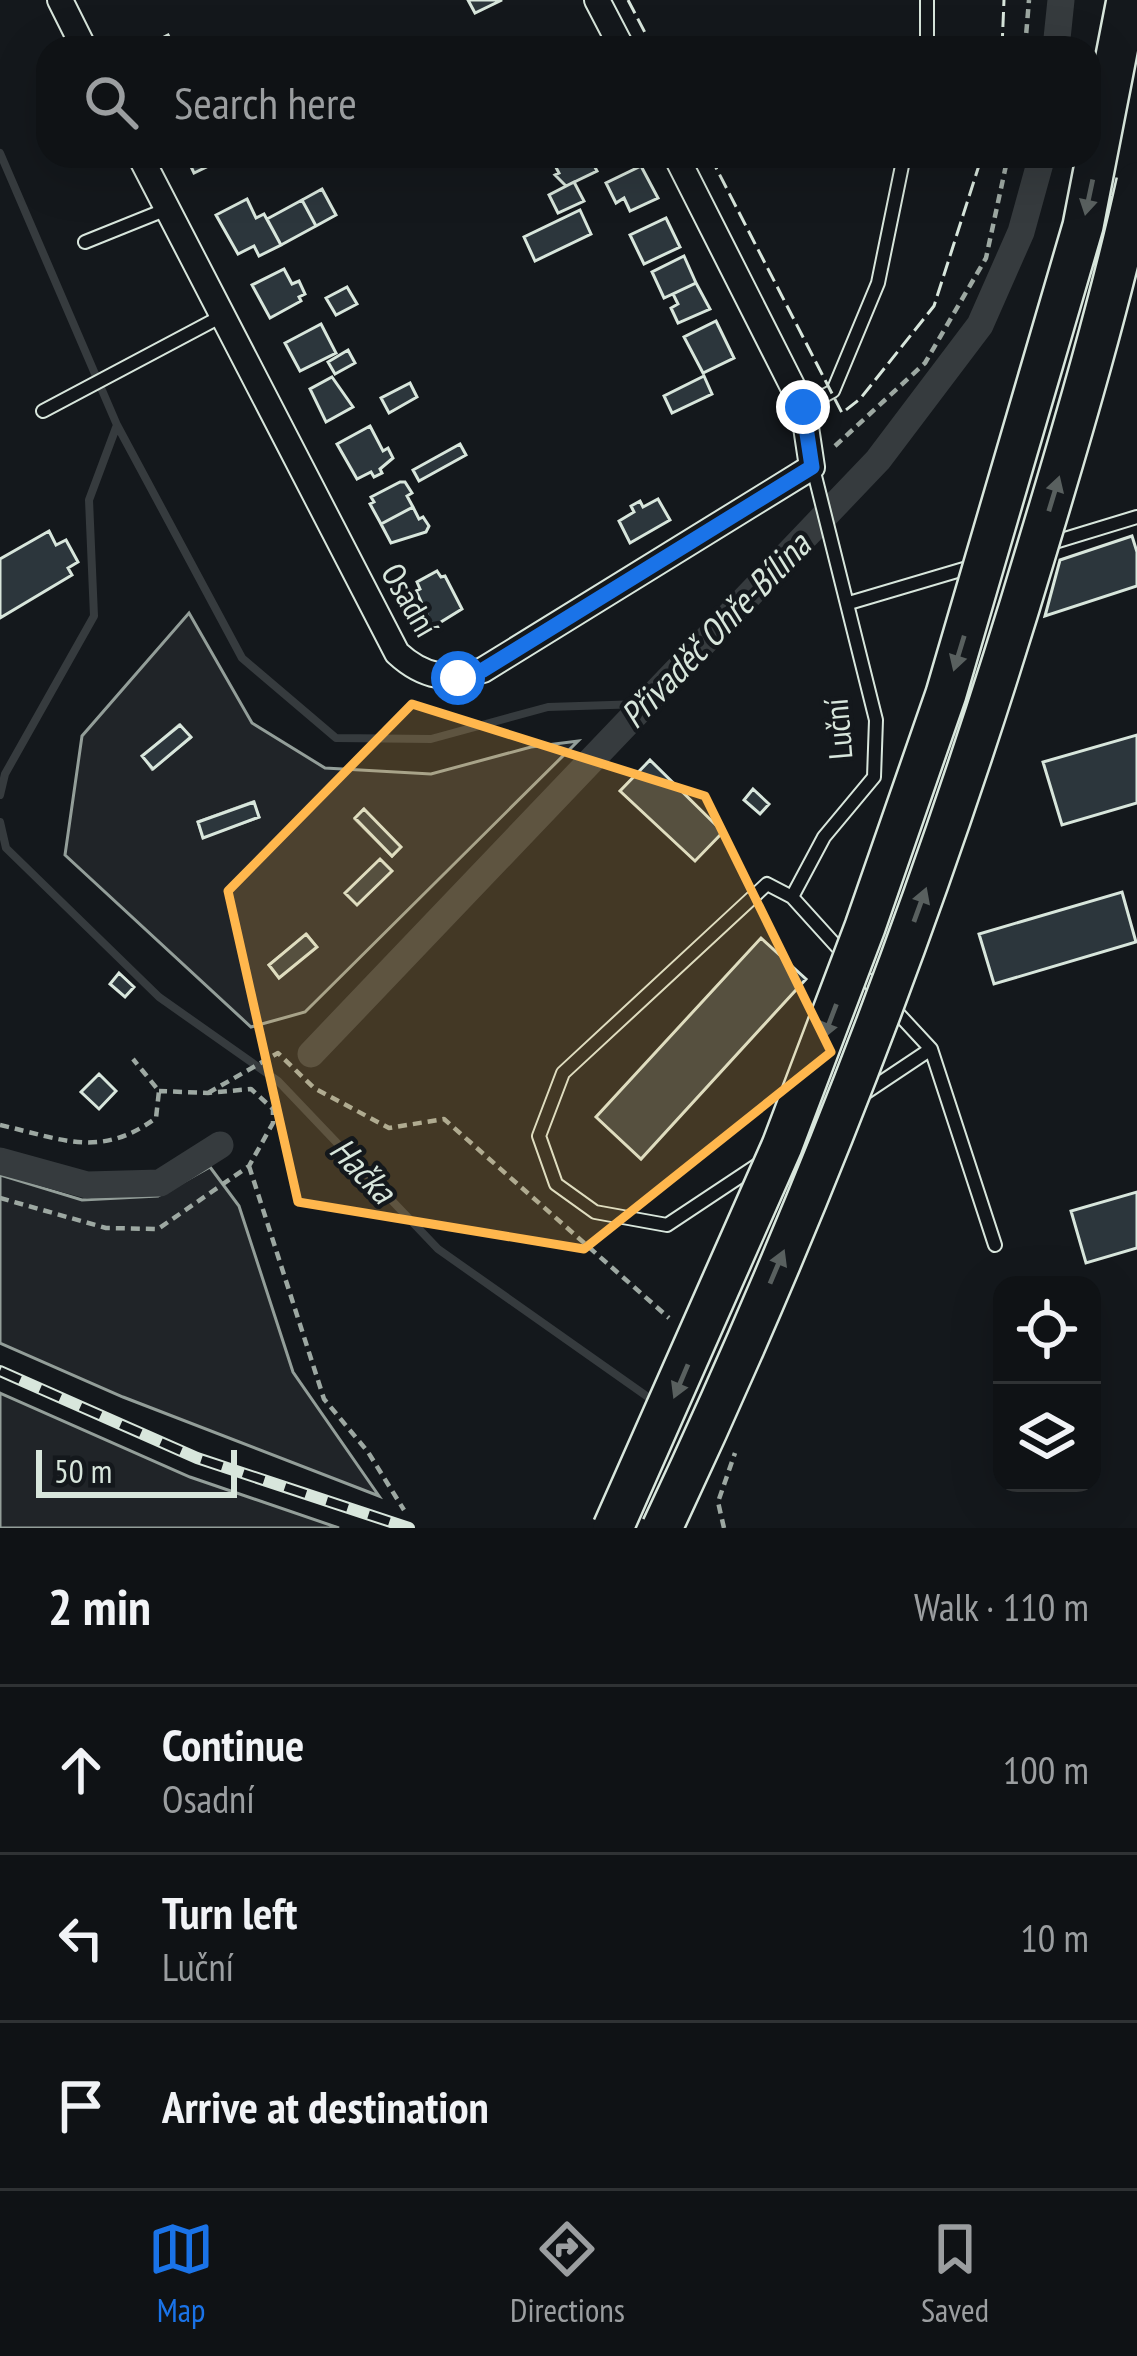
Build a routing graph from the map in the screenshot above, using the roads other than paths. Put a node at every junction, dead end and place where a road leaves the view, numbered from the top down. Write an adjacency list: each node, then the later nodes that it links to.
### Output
1 (60, 0): 5 (street)
2 (597, 0): 6 (street)
3 (927, 0): 7 (lane)
4 (1127, 0): 8 (highway, one-way to 8, bridge)
5 (78, 36)
6 (616, 36)
7 (927, 36)
8 (1101, 131)
9 (146, 168): 14 (street, Osadní)
10 (682, 168): 17 (street, Luční)
11 (902, 168): 17 (lane)
12 (1094, 168): 29 (highway, one-way to 29, bridge)
13 (1137, 182): 30 (highway, one-way to 13, bridge)
14 (167, 209): 15 (lane); 16 (street, Osadní)
15 (86, 242)
16 (222, 316): 18 (lane); 19 (street, Osadní)
17 (803, 407): 19 (street, Luční)
18 (44, 411)
19 (812, 467): 23 (lane, Luční)
20 (1137, 518): 21 (lane)
21 (1026, 550)
22 (1004, 557): 23 (lane)
23 (849, 603): 24 (lane, Luční)
24 (792, 897): 25 (lane); 27 (lane)
25 (931, 1049): 26 (lane); 28 (lane)
26 (818, 1124)
27 (799, 1137)
28 (995, 1245)
29 (614, 1528)
30 (662, 1528)

